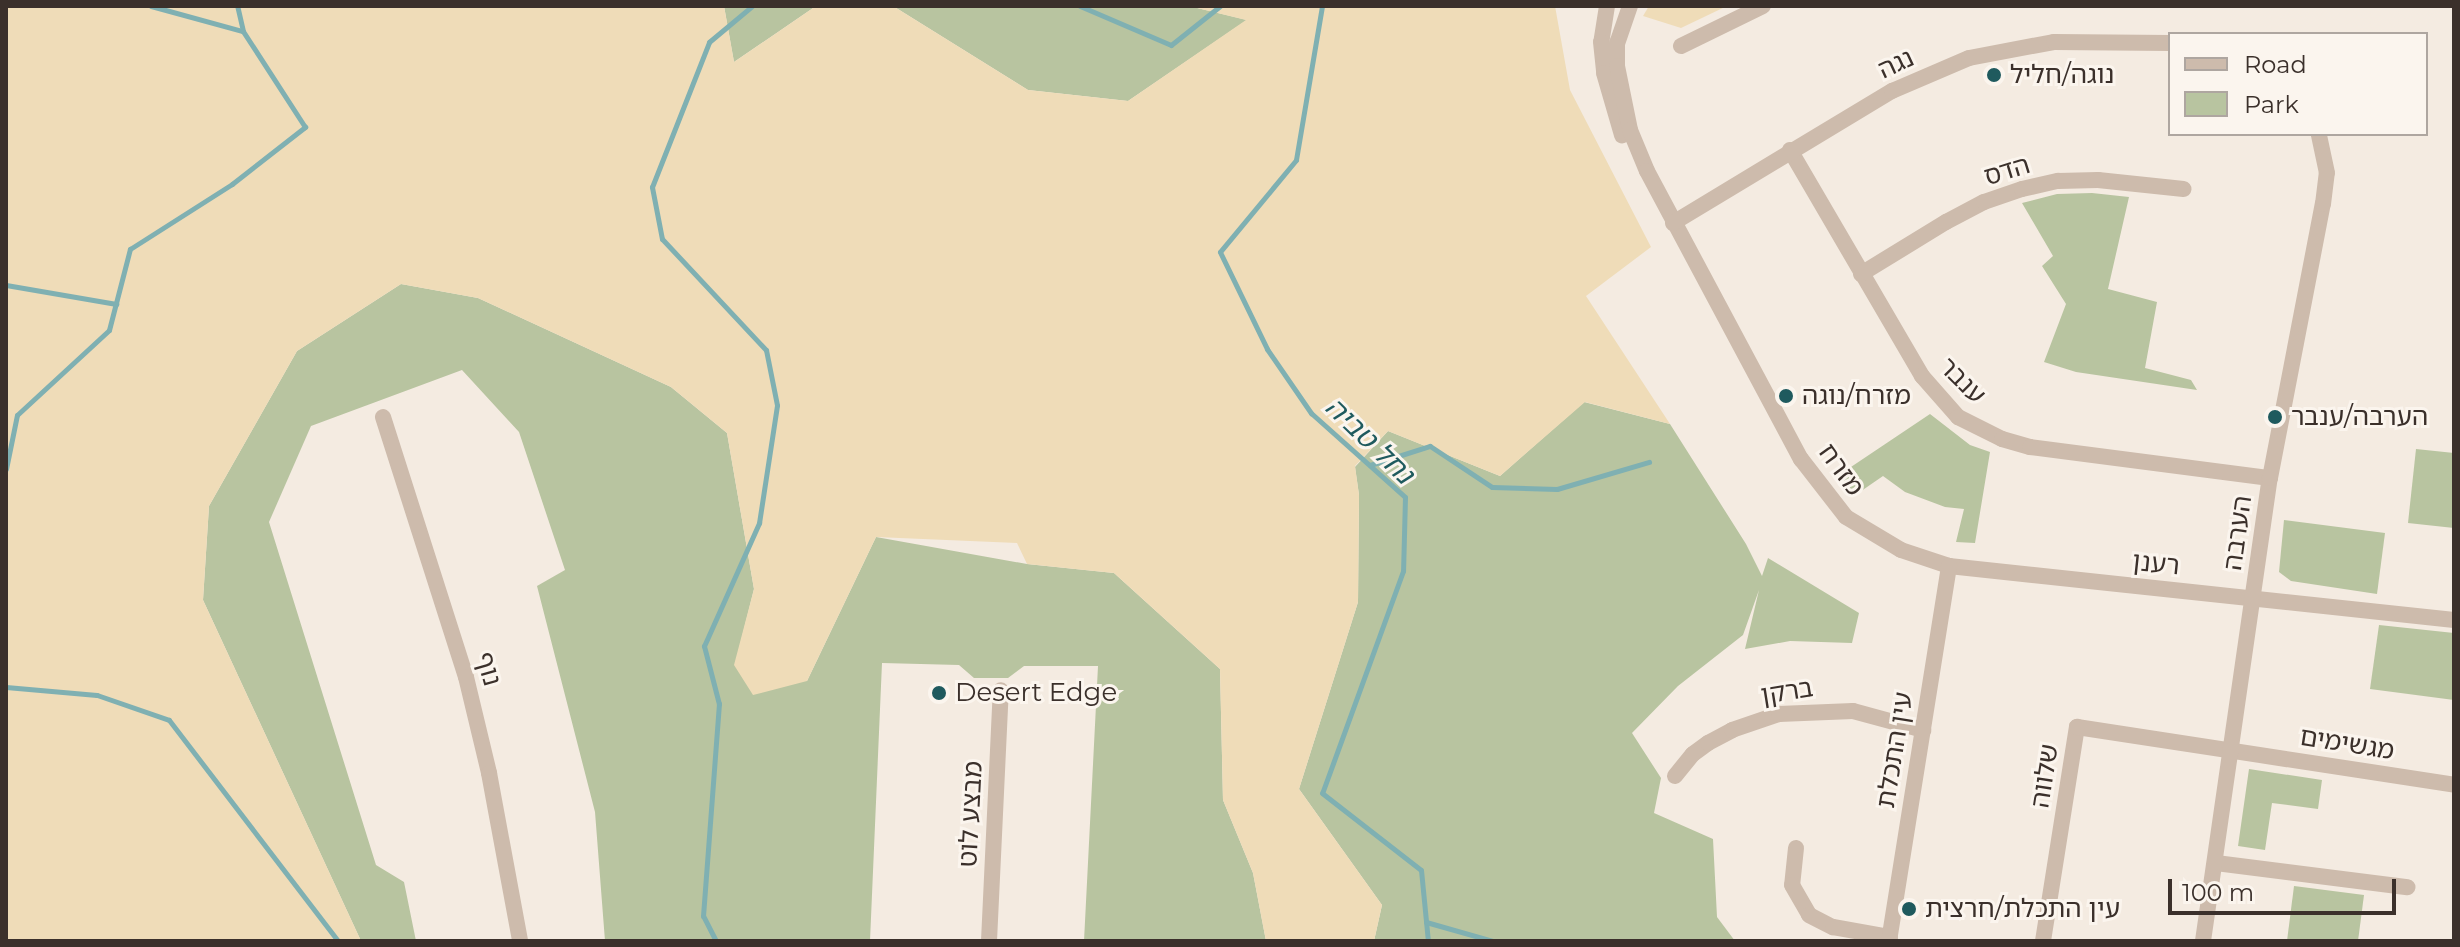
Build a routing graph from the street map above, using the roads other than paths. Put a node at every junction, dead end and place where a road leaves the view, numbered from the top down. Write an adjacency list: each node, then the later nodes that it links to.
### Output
1 (1607, 6): 9 (street, מזרח)
2 (1630, 6): 9 (street, מזרח)
3 (1763, 6): 5 (street)
4 (2168, 43): 7 (street, נגה)
5 (1681, 46)
6 (2319, 136): 12 (street, הערבה)
7 (1790, 150): 9 (street, נגה); 10 (street, ענבר)
8 (2184, 189): 10 (street, הדס)
9 (1673, 223): 13 (street, מזרח)
10 (1861, 274): 12 (street, ענבר)
11 (383, 417): 25 (street, נוף)
12 (2270, 478): 14 (street, הערבה)
13 (1949, 566): 14 (street, רענן); 17 (street, עין התכלת)
14 (2253, 598): 15 (street, רענן); 18 (street, הערבה)
15 (2454, 620)
16 (1001, 690): 26 (street, מבצע לוט)
17 (1923, 730): 19 (street, ברקן); 24 (street, עין התכלת)
18 (2233, 751): 20 (street, מגשימים); 22 (street, הערבה); 27 (street, שלווה)
19 (1675, 776)
20 (2454, 785)
21 (1796, 848): 24 (street)
22 (2216, 863): 23 (street); 28 (street, הערבה)
23 (2407, 887)
24 (1889, 939)
25 (520, 941)
26 (989, 941)
27 (2043, 941)
28 (2203, 941)

